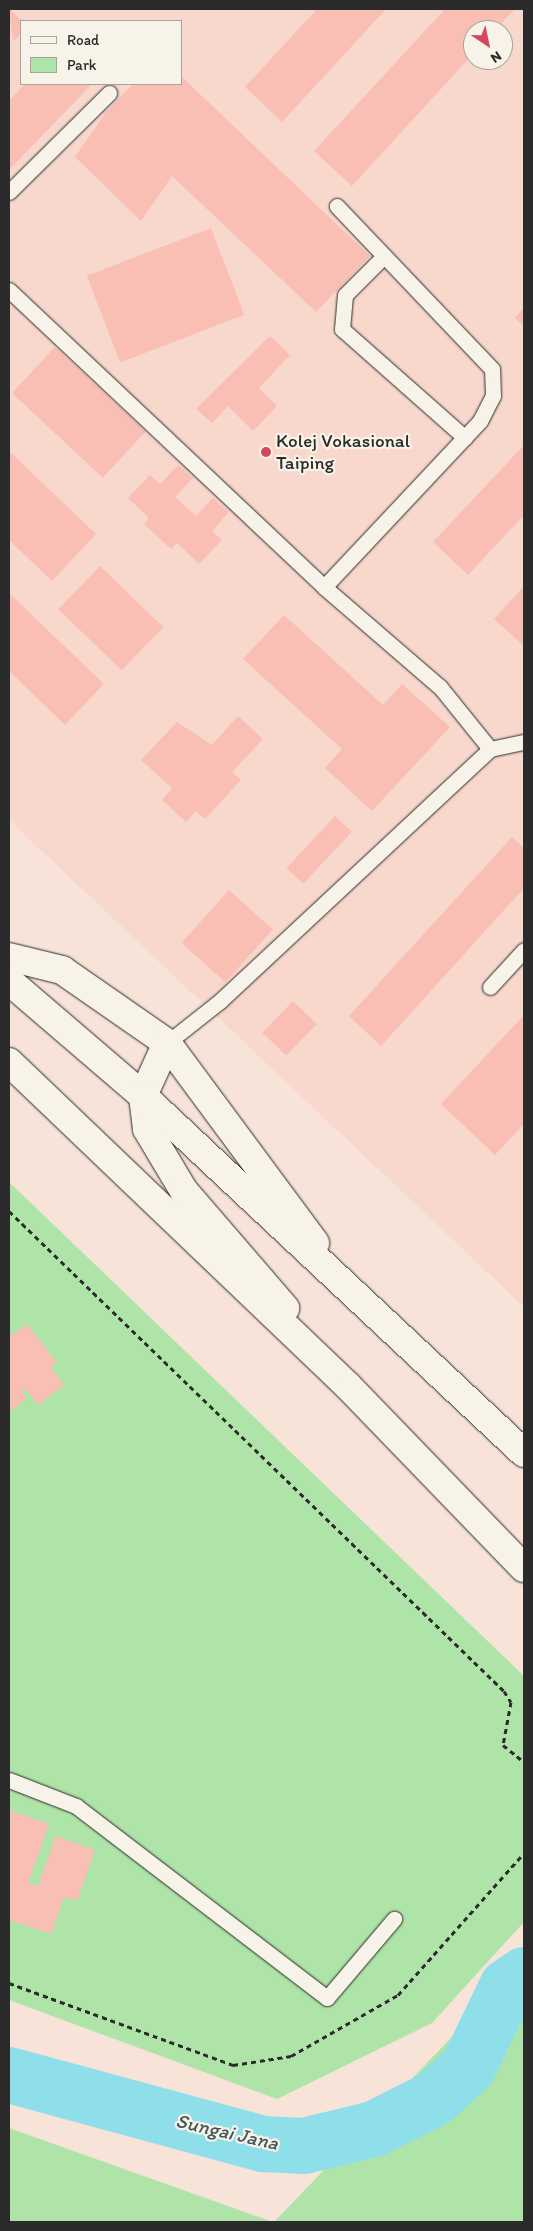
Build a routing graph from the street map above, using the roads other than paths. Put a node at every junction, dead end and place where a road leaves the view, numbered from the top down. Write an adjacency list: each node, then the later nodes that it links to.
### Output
1 (108, 93): 2 (lane)
2 (9, 192)
3 (337, 206): 4 (lane)
4 (384, 256): 6 (lane); 6 (lane)
5 (9, 290): 7 (lane)
6 (465, 438): 7 (lane)
7 (324, 587): 9 (lane)
8 (524, 742): 9 (lane)
9 (490, 749): 14 (lane)
10 (524, 950): 13 (lane)
11 (9, 957): 14 (main road)
12 (9, 981): 16 (main road)
13 (490, 987)
14 (167, 1043): 16 (main road); 17 (main road)
15 (9, 1062): 18 (main road)
16 (142, 1096): 17 (main road); 18 (main road)
17 (361, 1305): 19 (main road)
18 (348, 1386): 20 (main road)
19 (524, 1453)
20 (524, 1568)
21 (9, 1780): 22 (lane)
22 (394, 1920)

